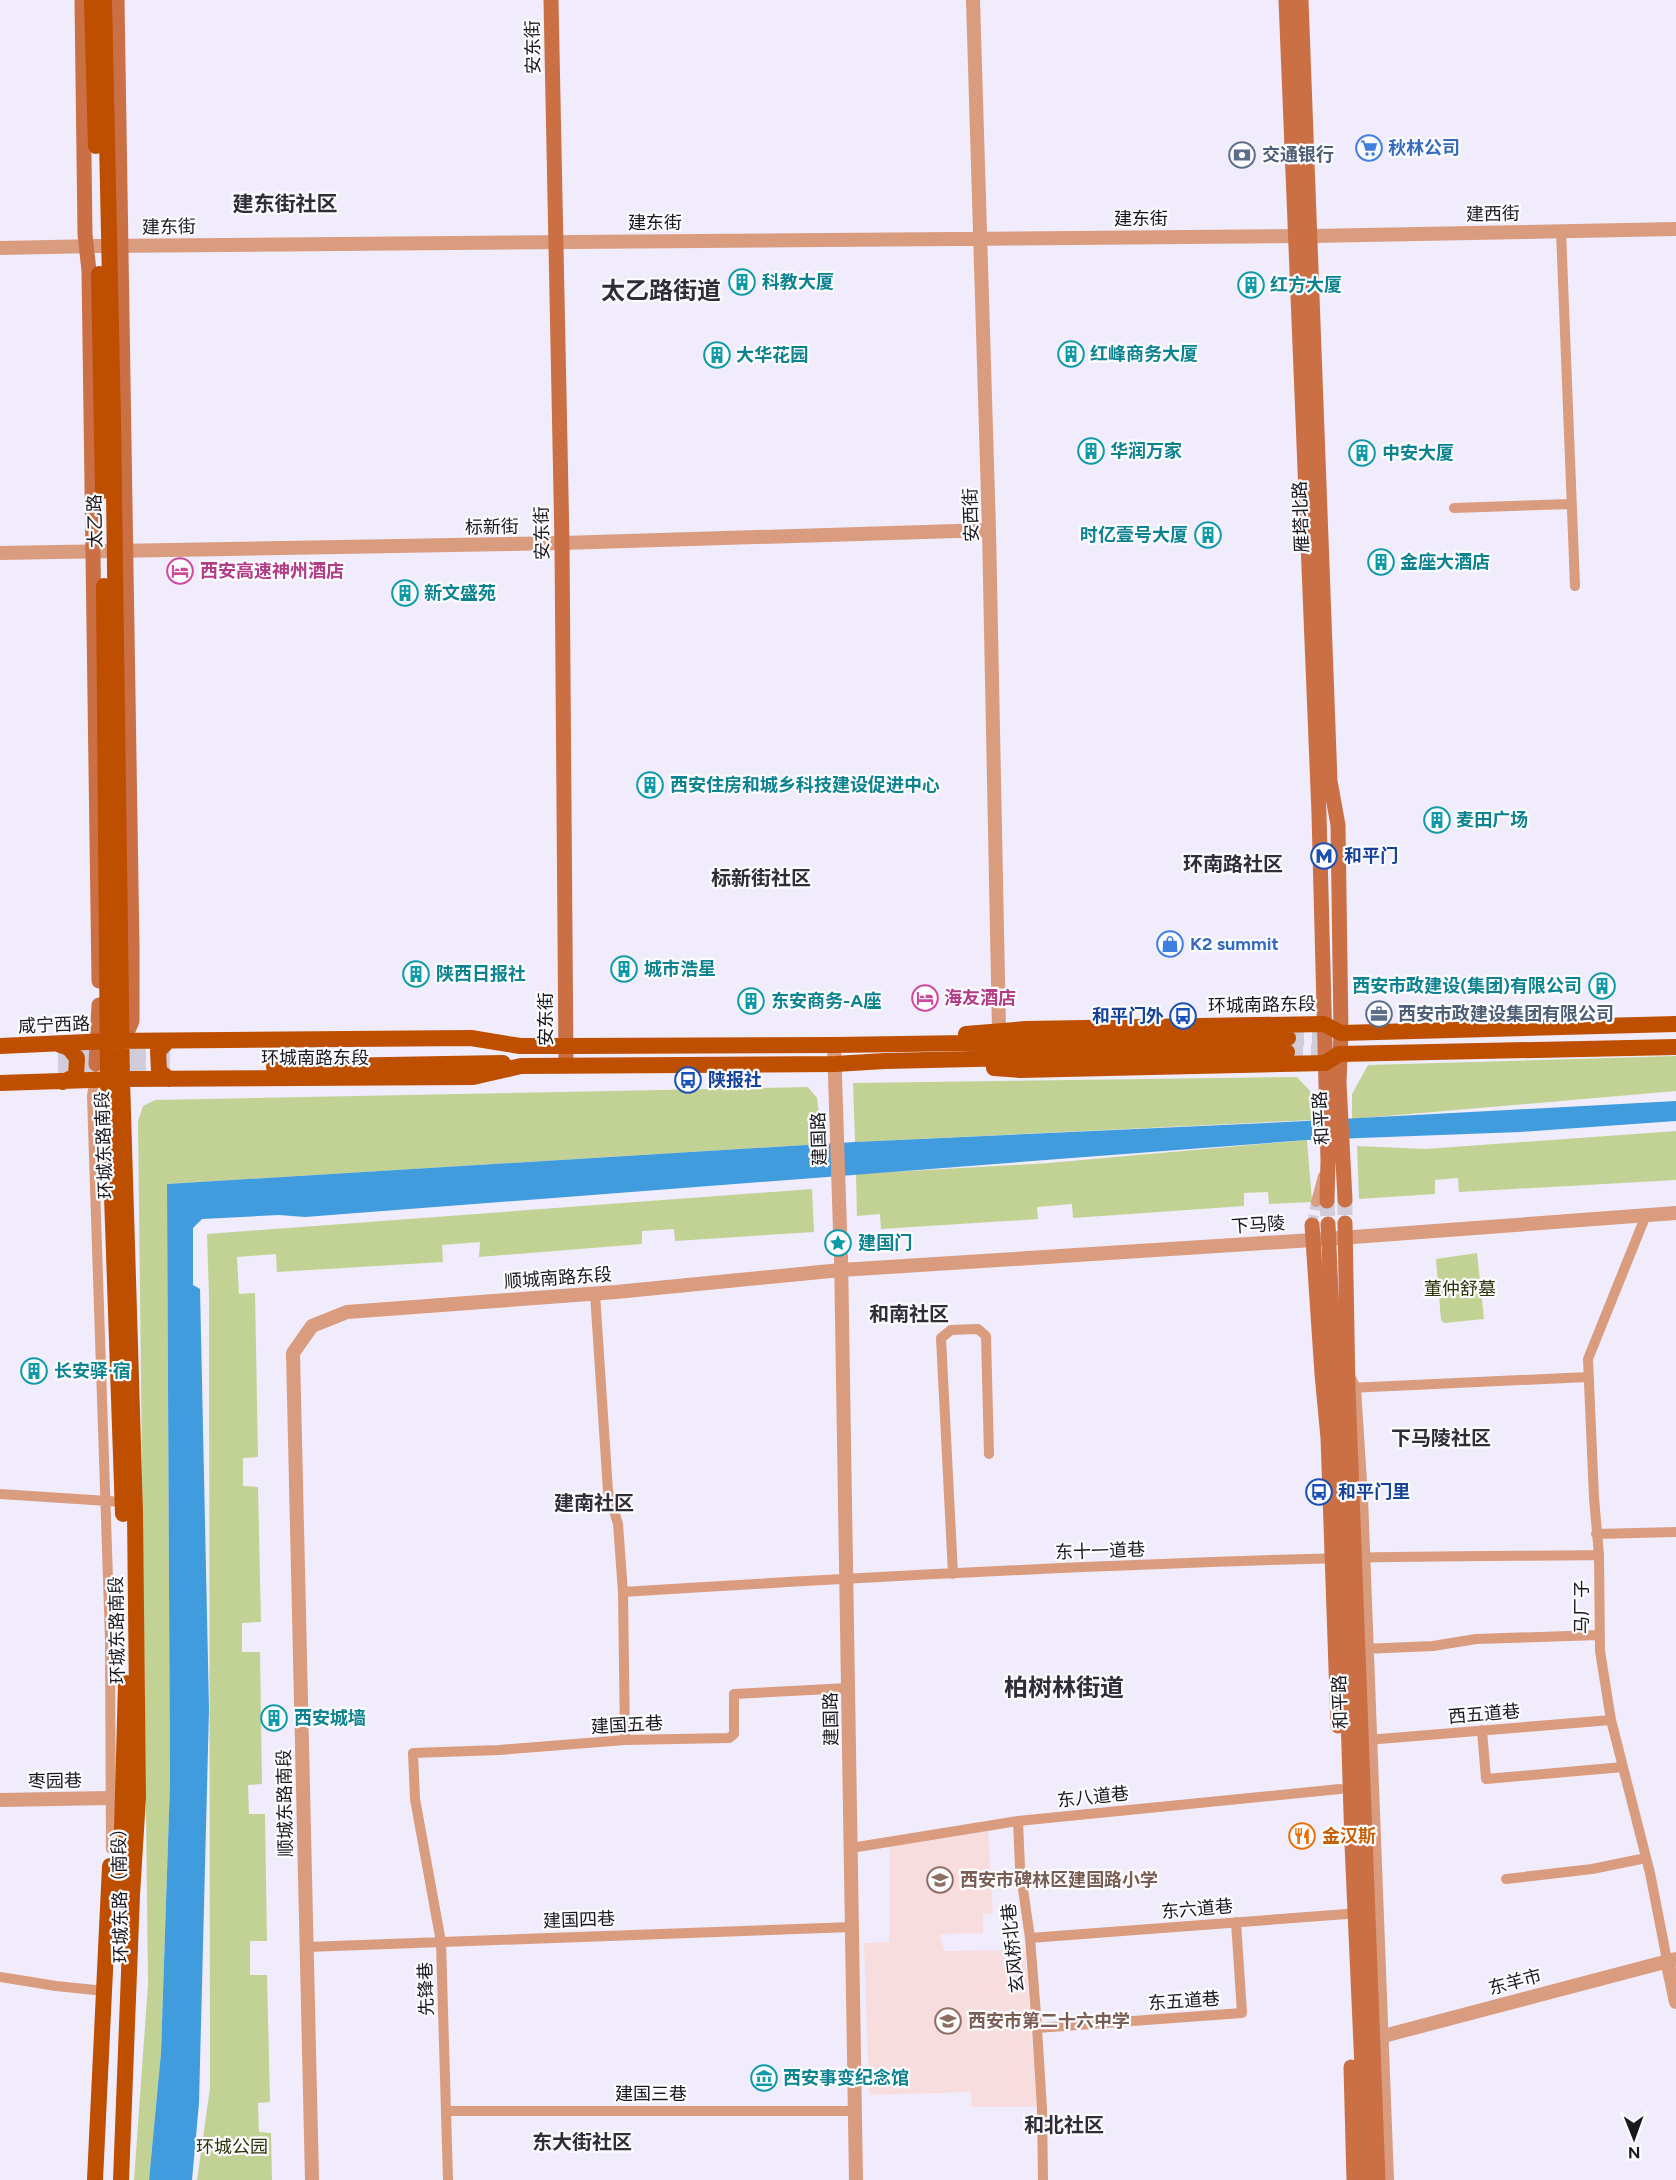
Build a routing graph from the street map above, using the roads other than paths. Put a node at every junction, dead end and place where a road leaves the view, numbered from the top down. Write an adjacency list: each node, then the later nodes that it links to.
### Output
1 (82, 0): 15 (main road)
2 (92, 0): 15 (main road, 太乙路)
3 (104, 0): 15 (main road, 太乙路)
4 (117, 0): 15 (main road)
5 (551, 0): 14 (main road, 安东街)
6 (973, 0): 13 (street, 安西街)
7 (1286, 0): 11 (main road, 雁塔北路)
8 (1301, 0): 12 (main road, 雁塔北路)
9 (1676, 229): 10 (street, 建西街)
10 (1561, 231): 12 (street, 建西街); 17 (street)
11 (1295, 236): 12 (street, 建东街); 13 (street, 建东街); 24 (main road, 雁塔北路)
12 (1311, 236): 27 (main road, 雁塔北路)
13 (980, 238): 14 (street, 建东街); 19 (street, 安西街)
14 (555, 242): 15 (street, 建东街); 20 (main road, 安东街)
15 (104, 246): 16 (street, 建东街); 21 (main road, 太乙路); 21 (main road)
16 (0, 248)
17 (1570, 504): 18 (street); 23 (street)
18 (1454, 508)
19 (989, 530): 20 (street, 标新街); 26 (street, 安西街)
20 (562, 543): 21 (street, 标新街); 32 (main road, 安东街)
21 (110, 552): 22 (street, 标新街); 28 (main road, 太乙路); 28 (main road)
22 (0, 553)
23 (1575, 586)
24 (1324, 1024): 26 (main road, 环城南路东段); 27 (main road, 环城南路东段); 36 (main road, 雁塔北路)
25 (1676, 1024): 27 (main road, 环城南路东段)
26 (999, 1030): 34 (main road, 环城南路东段)
27 (1341, 1033): 36 (main road)
28 (110, 1042): 37 (main road, 环城南路东段); 38 (main road, 咸宁西路); 42 (main road, 太乙路); 42 (main road)
29 (834, 1045): 32 (main road, 环城南路东段); 34 (main road, 环城南路东段); 39 (street, 建国路)
30 (1287, 1045): 34 (main road, 环城南路东段)
31 (0, 1046): 38 (main road, 咸宁西路)
32 (566, 1046): 37 (main road, 环城南路东段); 40 (main road, 安东街)
33 (1676, 1047): 36 (main road, 环城南路东段)
34 (884, 1053): 36 (main road, 环城南路东段); 39 (main road, 环城南路东段)
35 (0, 1058): 38 (main road, 咸宁西路)
36 (1332, 1058): 44 (main road, 和平路)
37 (171, 1061): 40 (main road, 环城南路东段); 42 (main road, 环城南路东段)
38 (59, 1064): 41 (main road, 咸宁西路); 42 (main road, 咸宁西路); 43 (main road, 咸宁西路)
39 (835, 1064): 40 (main road, 环城南路东段); 50 (street, 建国路)
40 (566, 1066)
41 (0, 1072)
42 (105, 1076): 59 (street); 60 (main road, 环城东路南段); 77 (main road, 环城东路南段)
43 (0, 1083)
44 (1335, 1160): 45 (main road, 和平路); 46 (main road)
45 (1345, 1200)
46 (1321, 1201)
47 (1676, 1213): 48 (street, 下马陵)
48 (1646, 1215): 49 (street, 下马陵); 55 (street, 马厂子)
49 (1345, 1230): 51 (street, 下马陵); 56 (main road, 和平路)
50 (840, 1231)
51 (1320, 1232): 52 (street, 下马陵); 64 (main road, 和平路)
52 (841, 1263): 53 (street, 顺城南路东段); 66 (street, 建国路)
53 (595, 1294): 54 (street, 顺城南路东段); 67 (street)
54 (293, 1353): 89 (street, 顺城东路南段)
55 (1588, 1377): 56 (street); 62 (street, 马厂子)
56 (1352, 1388): 64 (main road, 和平路)
57 (989, 1454): 65 (street)
58 (0, 1494): 59 (street)
59 (105, 1502): 60 (street); 77 (street)
60 (123, 1502): 77 (main road, 环城东路南段)
61 (1676, 1532): 62 (street)
62 (1596, 1534): 63 (street, 马厂子)
63 (1599, 1555): 64 (street, 东十一道巷); 68 (street, 马厂子)
64 (1349, 1558): 65 (street, 东十一道巷); 69 (main road, 和平路); 76 (main road); 84 (main road, 和平路)
65 (953, 1574): 66 (street, 东十一道巷)
66 (846, 1578): 67 (street, 东十一道巷); 70 (street, 建国路)
67 (623, 1592): 73 (street)
68 (1599, 1635): 69 (street); 71 (street, 马厂子)
69 (1363, 1649): 74 (main road, 和平路)
70 (848, 1688): 73 (street, 建国五巷); 81 (street, 建国路)
71 (1611, 1720): 72 (street, 西五道巷); 75 (street, 马厂子)
72 (1482, 1730): 74 (street, 西五道巷); 75 (street)
73 (625, 1740): 78 (street, 建国五巷)
74 (1366, 1740): 84 (main road, 和平路); 95 (street)
75 (1623, 1767): 82 (street, 马厂子)
76 (1340, 1789): 80 (street, 东八道巷); 84 (main road)
77 (124, 1798): 79 (street, 枣园巷); 92 (main road, 环城东路（南段）); 99 (main road, 环城东路南段); 100 (main road, 环城东路南段); 101 (main road, 环城东路（南段）)
78 (414, 1799): 88 (street, 先锋巷)
79 (0, 1800)
80 (1018, 1821): 81 (street, 东八道巷); 87 (street, 玄风桥北巷)
81 (851, 1848): 86 (street, 建国路)
82 (1646, 1858): 83 (street); 90 (street, 马厂子)
83 (1506, 1879)
84 (1356, 1913): 85 (street, 东六道巷); 95 (main road, 和平路); 106 (main road); 107 (main road, 和平路)
85 (1236, 1922): 87 (street, 东六道巷); 94 (street, 东五道巷)
86 (852, 1927): 88 (street, 建国四巷); 97 (street, 建国路)
87 (1030, 1938): 94 (street, 玄风桥北巷)
88 (441, 1942): 89 (street, 建国四巷); 96 (street, 先锋巷)
89 (307, 1947): 102 (street, 顺城东路南段)
90 (1671, 1959): 93 (street, 马厂子); 95 (street, 东羊市)
91 (0, 1977): 92 (street)
92 (105, 1991): 98 (main road, 环城东路（南段）)
93 (1676, 2002)
94 (1037, 2028): 105 (street, 玄风桥北巷)
95 (1377, 2038): 108 (main road, 和平路); 109 (street)
96 (446, 2111): 97 (street, 建国三巷); 103 (street, 先锋巷)
97 (855, 2111): 104 (street, 建国路)
98 (95, 2180)
99 (111, 2180)
100 (121, 2180)
101 (131, 2180)
102 (312, 2180)
103 (448, 2180)
104 (856, 2180)
105 (1044, 2180)
106 (1354, 2180)
107 (1366, 2180)
108 (1378, 2180)
109 (1389, 2180)

